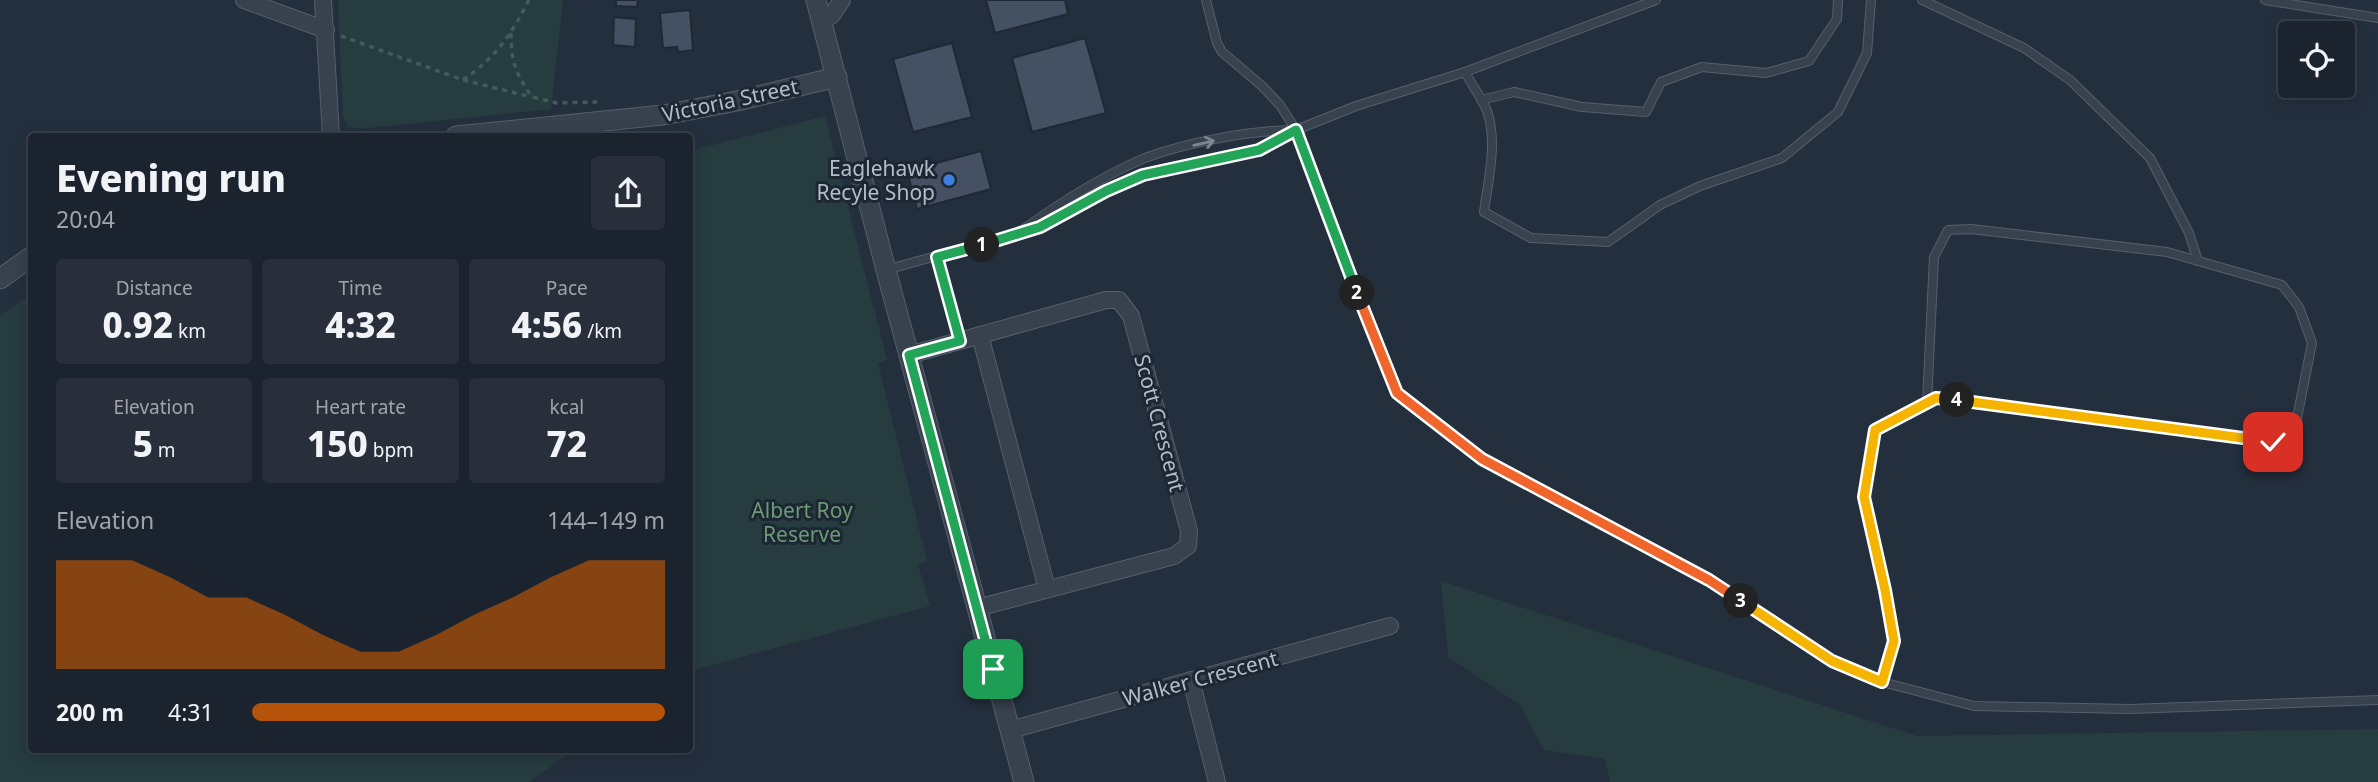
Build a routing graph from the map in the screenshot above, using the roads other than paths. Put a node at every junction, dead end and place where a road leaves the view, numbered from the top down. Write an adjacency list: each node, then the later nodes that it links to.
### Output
1 (244, 0): 13 (street)
2 (323, 0): 13 (street)
3 (816, 0): 12 (street)
4 (842, 0): 12 (street)
5 (1206, 0): 17 (lane)
6 (1656, 0): 14 (lane)
7 (1838, 0): 16 (lane)
8 (1871, 0): 16 (lane)
9 (1922, 0): 23 (lane)
10 (2265, 0): 11 (lane)
11 (2378, 18)
12 (822, 22): 15 (street)
13 (326, 30): 18 (street)
14 (1465, 72): 16 (lane); 17 (lane)
15 (837, 76): 19 (street, Victoria Street); 24 (street)
16 (1481, 100)
17 (1296, 130): 20 (lane); 20 (lane, one-way to 17); 34 (lane)
18 (331, 133)
19 (487, 133)
20 (1018, 233): 21 (lane)
21 (937, 257): 24 (lane); 27 (lane)
22 (28, 259): 25 (street)
23 (2198, 261): 29 (lane); 29 (lane)
24 (886, 270): 28 (street)
25 (0, 279)
26 (980, 335): 27 (street, Scott Crescent); 30 (street); 30 (street, Scott Crescent)
27 (960, 341): 28 (street, Scott Crescent)
28 (909, 355): 31 (street)
29 (1927, 403): 34 (lane)
30 (1047, 589): 31 (street, Scott Crescent)
31 (977, 608): 36 (street)
32 (1390, 626): 33 (street, Walker Crescent)
33 (1191, 680): 36 (street, Walker Crescent); 38 (street)
34 (1882, 682): 35 (lane)
35 (2378, 700)
36 (1010, 730): 37 (street)
37 (1024, 782)
38 (1217, 782)

